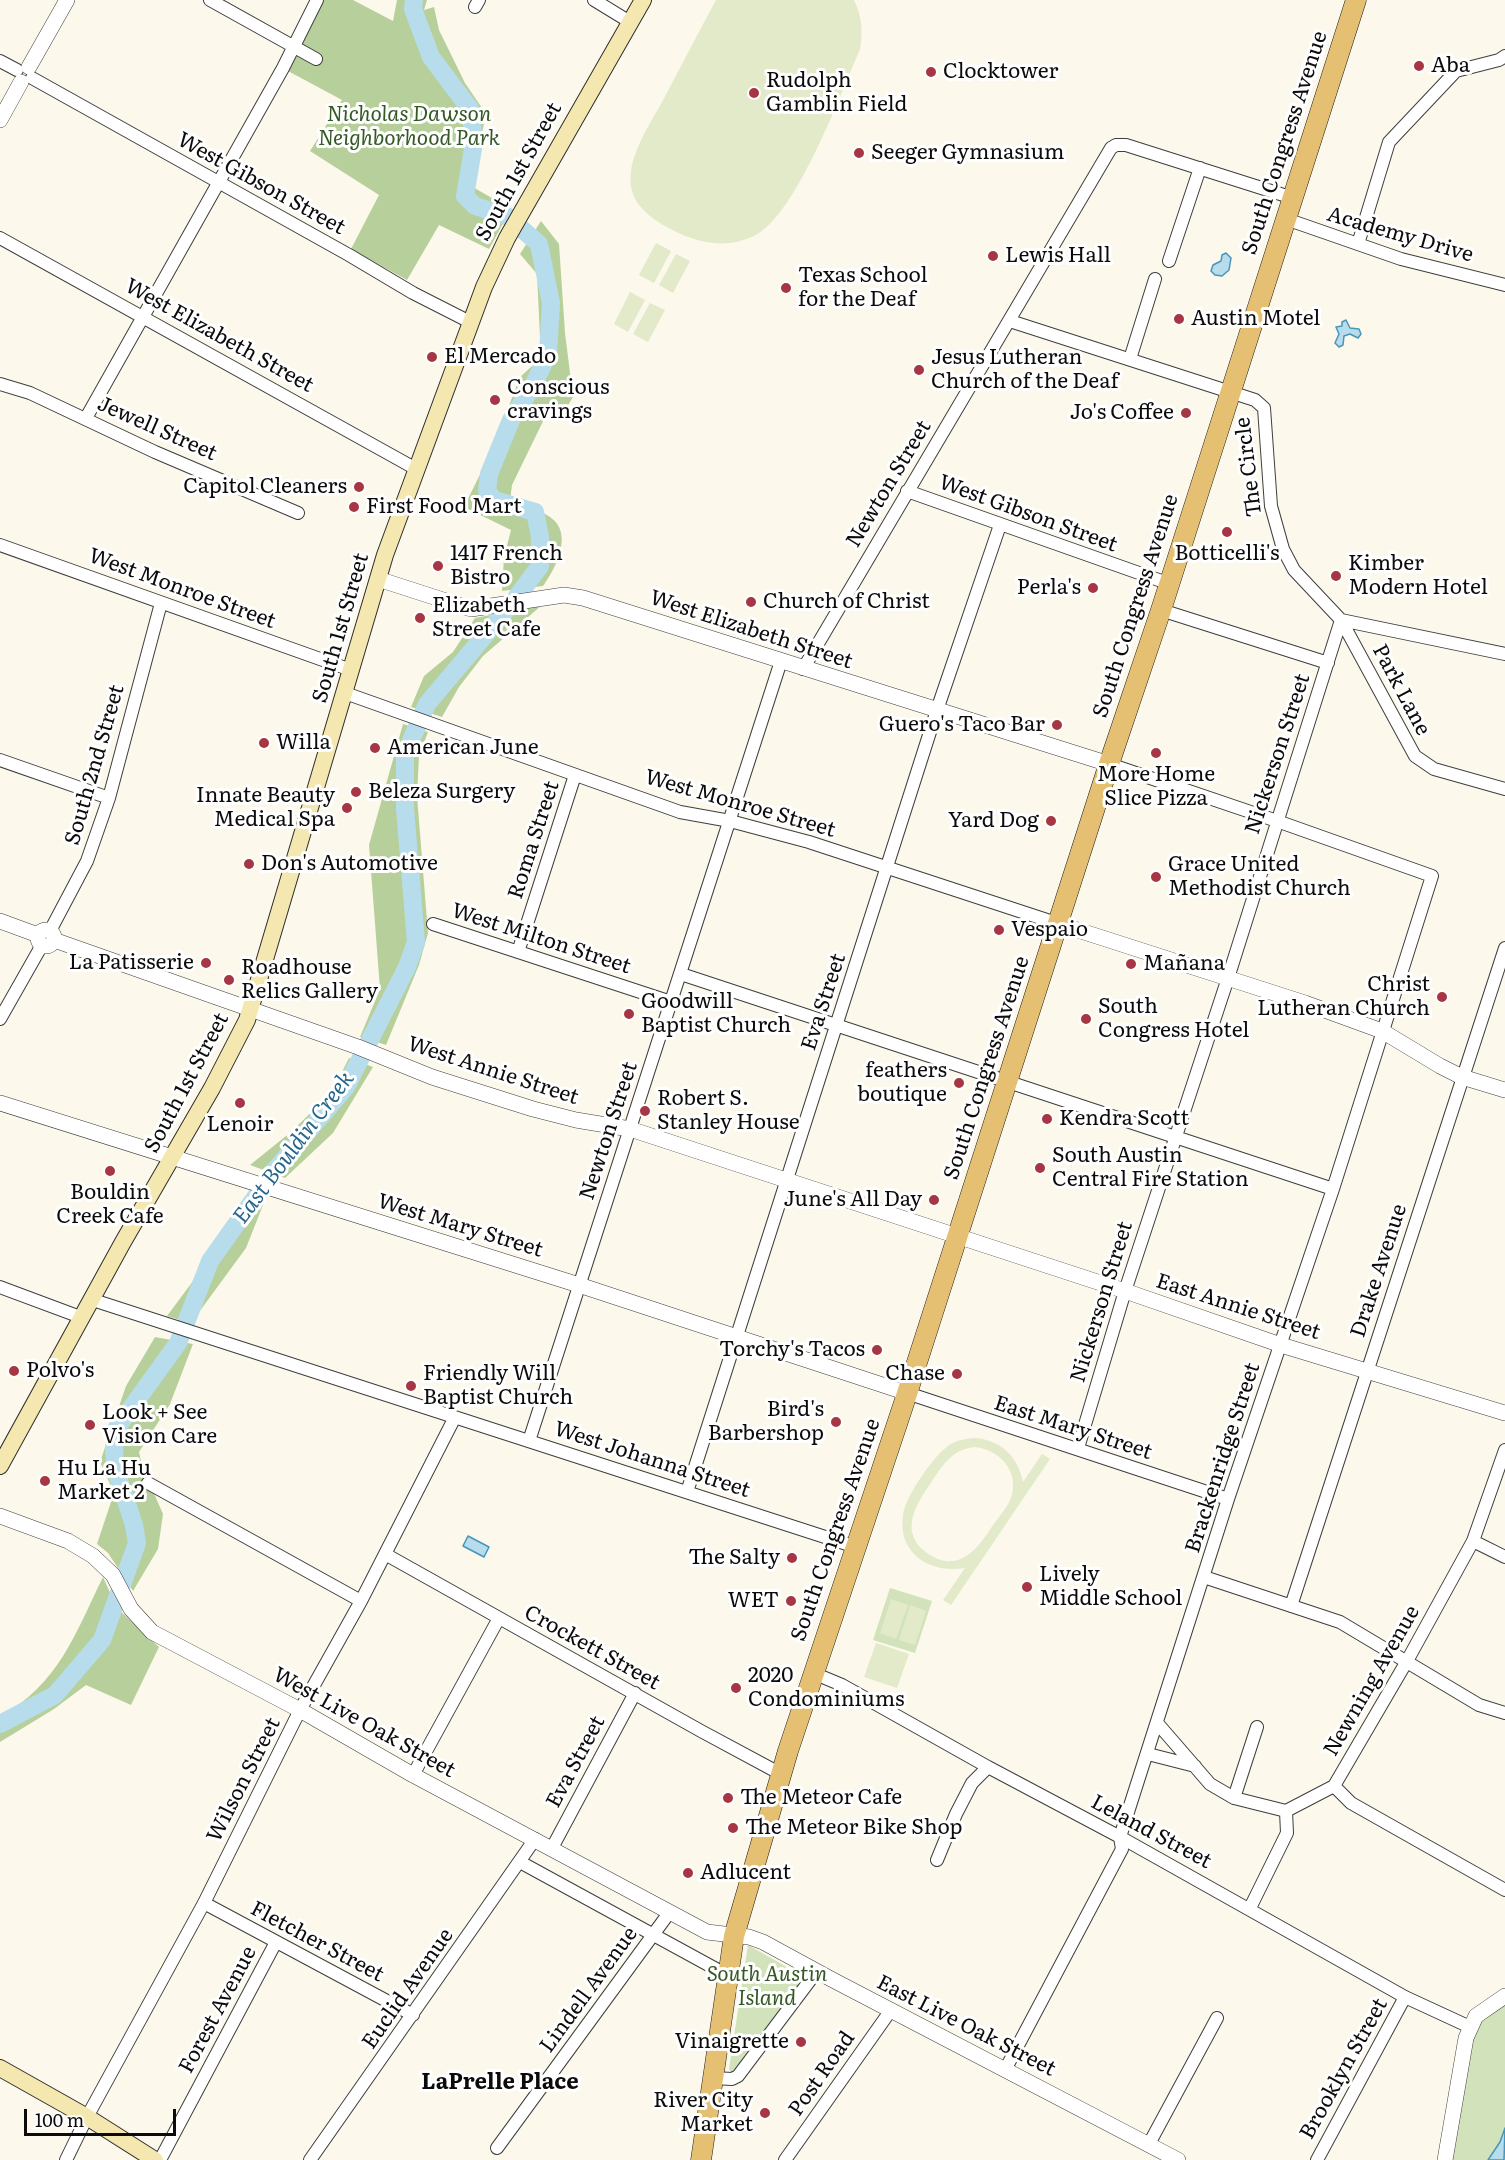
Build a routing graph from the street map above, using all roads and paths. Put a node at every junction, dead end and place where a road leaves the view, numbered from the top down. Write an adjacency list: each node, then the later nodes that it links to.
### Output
1 (67, 0): 12 (street)
2 (210, 0): 8 (street)
3 (317, 0): 8 (street)
4 (594, 0): 7 (street)
5 (643, 0): 7 (main road, South 1st Street)
6 (1356, 0): 16 (main road, South Congress Avenue)
7 (630, 22): 25 (main road, South 1st Street)
8 (294, 47): 10 (street); 15 (street)
9 (1505, 56): 19 (street)
10 (316, 59)
11 (0, 61): 12 (street, West Gibson Street)
12 (25, 74): 13 (street); 15 (street, West Gibson Street)
13 (0, 120)
14 (1200, 168): 16 (street); 20 (street); 24 (street, Newton Street)
15 (218, 183): 23 (street); 25 (street, West Gibson Street)
16 (1293, 198): 17 (main road, South Congress Avenue)
17 (1286, 219): 19 (street, Academy Drive); 28 (main road, South Congress Avenue)
18 (0, 238): 23 (street, West Elizabeth Street)
19 (1358, 244): 22 (street, Academy Drive)
20 (1169, 261)
21 (1155, 279): 26 (street)
22 (1505, 285)
23 (142, 317): 29 (street); 30 (street, West Elizabeth Street)
24 (1010, 321): 26 (street); 31 (street, Newton Street)
25 (472, 323): 30 (main road, South 1st Street)
26 (1130, 359): 28 (street)
27 (0, 384): 29 (street, Jewell Street)
28 (1231, 393): 36 (main road, South Congress Avenue); 39 (street, The Circle)
29 (86, 418): 32 (street, Jewell Street)
30 (418, 470): 35 (main road, South 1st Street)
31 (907, 491): 33 (street, West Gibson Street); 43 (street, Newton Street)
32 (298, 513)
33 (1000, 525): 36 (street, West Gibson Street); 46 (street, Eva Street)
34 (0, 545): 37 (street, West Monroe Street)
35 (378, 579): 41 (street, West Elizabeth Street); 44 (main road, South 1st Street)
36 (1170, 584): 38 (main road, South Congress Avenue)
37 (161, 603): 44 (street, West Monroe Street); 51 (street, South 2nd Street)
38 (1161, 610): 42 (street); 48 (main road, South Congress Avenue)
39 (1341, 620): 40 (street); 42 (street, Nickerson Street); 50 (street, Park Lane)
40 (1505, 654)
41 (781, 662): 43 (street, West Elizabeth Street); 52 (street, Newton Street)
42 (1328, 663): 53 (street, Nickerson Street)
43 (803, 669): 46 (street, West Elizabeth Street)
44 (351, 670): 45 (main road, South 1st Street)
45 (345, 693): 49 (street, West Monroe Street); 64 (main road, South 1st Street)
46 (937, 710): 48 (street, West Elizabeth Street); 54 (street, Eva Street)
47 (0, 760): 51 (street)
48 (1109, 764): 53 (street); 57 (main road, South Congress Avenue)
49 (575, 775): 52 (street, West Monroe Street); 60 (street, Roma Street)
50 (1505, 789)
51 (109, 798): 58 (street, South 2nd Street)
52 (730, 821): 54 (street, West Monroe Street); 61 (street, Newton Street)
53 (1277, 821): 62 (street, Nickerson Street); 67 (street, Brackenridge Street)
54 (887, 867): 57 (street, West Monroe Street); 66 (street, Eva Street)
55 (0, 921): 58 (street, West Annie Street)
56 (433, 924): 60 (street, West Milton Street)
57 (1059, 924): 62 (street); 69 (main road, South Congress Avenue)
58 (46, 938): 64 (street, West Annie Street); 65 (street, South 2nd Street)
59 (1505, 948): 68 (street, Drake Avenue)
60 (518, 951): 63 (street, West Milton Street)
61 (681, 975): 63 (street, Newton Street); 66 (street)
62 (1228, 978): 67 (street); 73 (street, Nickerson Street)
63 (671, 1002): 72 (street, Newton Street)
64 (251, 1010): 72 (street, West Annie Street); 74 (main road, South 1st Street)
65 (0, 1019)
66 (837, 1025): 69 (street); 75 (street, Eva Street)
67 (1382, 1031): 68 (street); 76 (street, Brackenridge Street)
68 (1462, 1077): 70 (street); 85 (street, Drake Avenue)
69 (1008, 1082): 73 (street); 77 (main road, South Congress Avenue)
70 (1505, 1090)
71 (0, 1103): 74 (street, West Mary Street)
72 (630, 1129): 75 (street, West Annie Street); 78 (street, Newton Street)
73 (1175, 1137): 76 (street); 80 (street, Nickerson Street)
74 (174, 1157): 78 (street, West Mary Street); 81 (main road, South 1st Street)
75 (787, 1180): 77 (street, West Annie Street); 83 (street, Eva Street)
76 (1334, 1189): 84 (street, Brackenridge Street)
77 (958, 1236): 80 (street, East Annie Street); 86 (main road, South Congress Avenue)
78 (579, 1285): 83 (street, West Mary Street); 89 (street, Newton Street)
79 (0, 1287): 82 (street)
80 (1125, 1291): 84 (street, East Annie Street); 90 (street, Nickerson Street)
81 (93, 1300): 82 (main road, South 1st Street); 88 (street, West Johanna Street)
82 (83, 1317): 92 (main road, South 1st Street)
83 (736, 1337): 86 (street, West Mary Street); 94 (street, Eva Street)
84 (1281, 1345): 85 (street, East Annie Street); 95 (street, Brackenridge Street)
85 (1368, 1370): 87 (street, East Annie Street); 103 (street, Drake Avenue)
86 (907, 1393): 90 (street, East Mary Street); 98 (main road, South Congress Avenue)
87 (1505, 1413)
88 (455, 1417): 89 (street, West Johanna Street); 99 (street, Wilson Street)
89 (529, 1441): 94 (street, West Johanna Street)
90 (1078, 1448): 95 (street, East Mary Street)
91 (1505, 1450): 97 (street, Newning Avenue)
92 (0, 1466)
93 (148, 1483): 102 (street)
94 (687, 1492): 98 (street, West Johanna Street)
95 (1228, 1499): 101 (street, Brackenridge Street)
96 (0, 1516): 108 (street, West Live Oak Street)
97 (1473, 1541): 100 (street); 105 (street, Newning Avenue)
98 (856, 1547): 106 (main road, South Congress Avenue)
99 (385, 1554): 102 (street, Wilson Street); 104 (street, Crockett Street)
100 (1505, 1557)
101 (1204, 1577): 103 (street); 110 (street, Brackenridge Street)
102 (361, 1601): 108 (street, Wilson Street)
103 (1291, 1606): 105 (street)
104 (499, 1618): 107 (street, Crockett Street); 116 (street)
105 (1407, 1661): 109 (street); 117 (street, Newning Avenue)
106 (813, 1673): 114 (street, Leland Street); 115 (main road, South Congress Avenue)
107 (635, 1693): 115 (street, Crockett Street); 122 (street, Eva Street)
108 (300, 1710): 116 (street, West Live Oak Street); 126 (street, Wilson Street)
109 (1505, 1713)
110 (1158, 1724): 112 (street, Brackenridge Street); 113 (street)
111 (1257, 1727): 118 (street)
112 (1148, 1754): 113 (street); 120 (street, Brackenridge Street)
113 (1195, 1766): 118 (street)
114 (988, 1767): 120 (street, Leland Street); 123 (street)
115 (781, 1774): 130 (main road, South Congress Avenue)
116 (413, 1775): 121 (street, West Live Oak Street)
117 (1334, 1786): 119 (street, Newning Avenue); 125 (street)
118 (1234, 1798): 119 (street)
119 (1286, 1810): 127 (street)
120 (1120, 1837): 127 (street, Leland Street); 141 (street, Brackenridge Street)
121 (535, 1839): 122 (street, West Live Oak Street); 124 (street, Euclid Avenue)
122 (552, 1848): 128 (street, West Live Oak Street)
123 (937, 1860)
124 (520, 1862): 129 (street); 137 (street, Euclid Avenue)
125 (1505, 1890)
126 (204, 1903): 131 (street, Fletcher Street); 143 (street, Wilson Street)
127 (1250, 1908): 135 (street, Leland Street)
128 (669, 1912): 129 (street, Lindell Avenue); 130 (street, West Live Oak Street)
129 (653, 1935): 133 (street); 145 (street, Lindell Avenue)
130 (734, 1936): 132 (street, East Live Oak Street); 133 (main road, South Congress Avenue)
131 (276, 1942): 137 (street, Fletcher Street); 148 (street, Forest Avenue)
132 (817, 1971): 136 (street, East Live Oak Street); 142 (street)
133 (727, 1975): 142 (main road, South Congress Avenue)
134 (1505, 1996): 139 (street)
135 (1406, 1997): 139 (street, Leland Street); 153 (street, Brooklyn Street)
136 (891, 2010): 141 (street, East Live Oak Street); 151 (street, Post Road)
137 (413, 2015): 149 (street, Euclid Avenue)
138 (1217, 2018): 144 (street)
139 (1470, 2027): 154 (street)
140 (0, 2068): 143 (main road)
141 (1005, 2070): 144 (street, East Live Oak Street)
142 (713, 2078): 150 (main road, South Congress Avenue)
143 (87, 2117): 146 (street, Wilson Street); 147 (main road)
144 (1149, 2144): 152 (street, East Live Oak Street)
145 (498, 2148)
146 (66, 2160)
147 (155, 2160)
148 (160, 2160)
149 (310, 2160)
150 (701, 2160)
151 (785, 2160)
152 (1178, 2160)
153 (1317, 2160)
154 (1444, 2160)

